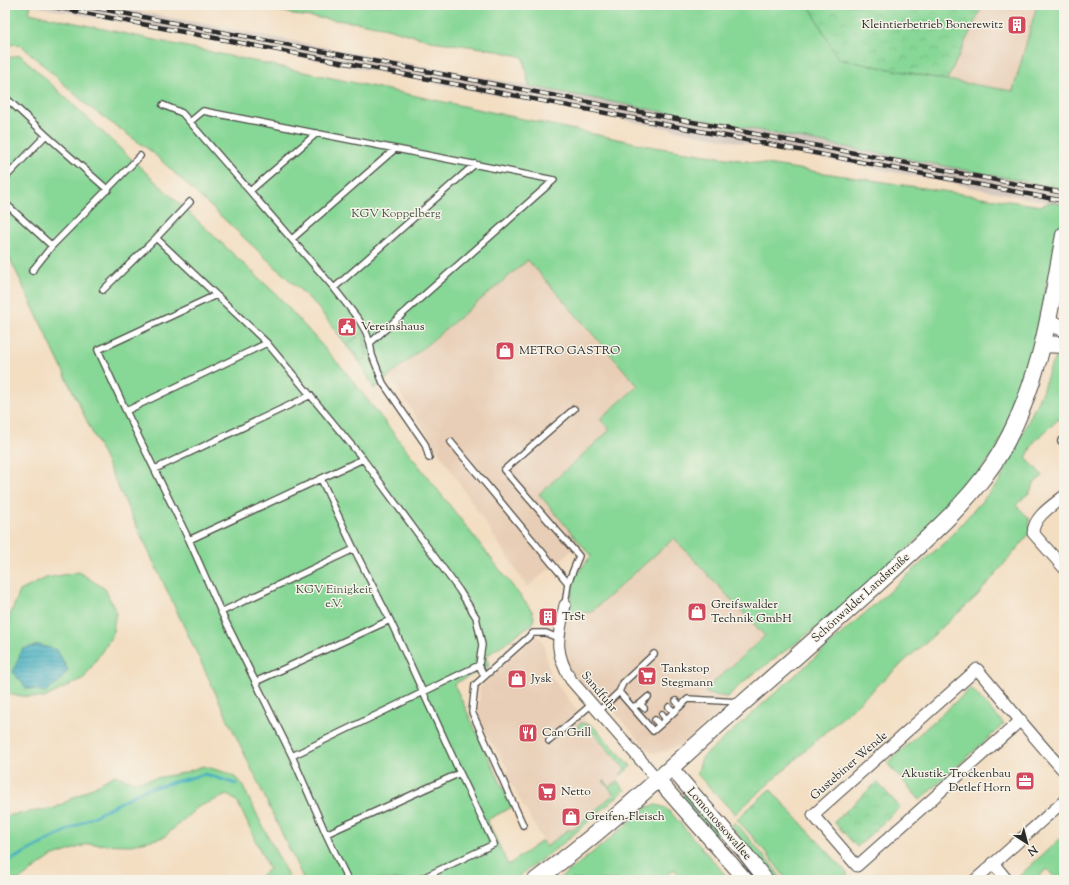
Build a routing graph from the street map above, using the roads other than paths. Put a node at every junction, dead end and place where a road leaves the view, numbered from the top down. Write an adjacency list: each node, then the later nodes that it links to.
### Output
1 (5, 97): 5 (lane)
2 (162, 105): 3 (lane)
3 (190, 122): 4 (lane); 11 (lane)
4 (316, 133): 6 (lane); 11 (lane)
5 (46, 135): 9 (lane); 10 (lane)
6 (395, 149): 8 (lane); 16 (lane)
7 (140, 156): 10 (lane)
8 (475, 164): 19 (lane); 24 (lane)
9 (5, 178)
10 (108, 190): 17 (lane)
11 (250, 191): 16 (lane)
12 (190, 202): 15 (lane)
13 (5, 203): 17 (lane)
14 (1064, 235): 22 (main road, Schönwalder Landstraße)
15 (156, 238): 20 (lane); 21 (lane)
16 (292, 239): 19 (lane)
17 (52, 246): 18 (lane)
18 (32, 271)
19 (334, 288): 24 (lane)
20 (103, 290)
21 (216, 295): 25 (lane); 30 (lane)
22 (1048, 323): 23 (main road); 26 (main road, Schönwalder Landstraße)
23 (1064, 328)
24 (370, 343): 32 (lane)
25 (267, 344): 28 (lane); 30 (lane)
26 (1043, 344): 27 (main road); 52 (main road, Schönwalder Landstraße)
27 (1064, 345)
28 (311, 395): 33 (lane); 34 (lane)
29 (574, 410): 40 (lane)
30 (126, 411): 34 (lane)
31 (451, 442): 40 (lane)
32 (429, 458)
33 (363, 459): 35 (lane); 46 (lane)
34 (155, 469): 37 (lane)
35 (321, 479): 37 (lane); 38 (lane)
36 (1064, 496): 39 (street)
37 (189, 540): 42 (lane)
38 (354, 549): 42 (lane); 43 (lane)
39 (1064, 568)
40 (568, 583): 41 (lane)
41 (565, 605): 44 (street, Sandfuhr)
42 (221, 612): 48 (lane)
43 (390, 620): 48 (lane); 50 (lane)
44 (558, 638): 47 (lane); 54 (street, Sandfuhr)
45 (654, 654): 49 (lane)
46 (479, 665): 47 (lane); 50 (lane)
47 (484, 676): 69 (lane)
48 (255, 682): 63 (lane)
49 (619, 692): 53 (lane); 54 (lane)
50 (423, 693): 63 (lane); 66 (lane)
51 (649, 699): 53 (lane)
52 (743, 702): 56 (lane); 64 (main road, Schönwalder Landstraße)
53 (632, 707): 61 (lane)
54 (595, 708): 62 (lane); 67 (street, Sandfuhr)
55 (669, 708): 56 (lane)
56 (674, 712): 58 (lane)
57 (662, 714): 58 (lane)
58 (666, 719): 61 (lane)
59 (655, 720): 61 (lane)
60 (1021, 720): 60 (street, Gustebiner Wende); 65 (street, Gustebiner Wende)
61 (660, 725)
62 (549, 741)
63 (292, 756): 70 (lane)
64 (671, 768): 67 (main road, Schönwalder Landstraße); 76 (street, Lomonossowallee)
65 (1064, 771)
66 (460, 773): 70 (lane); 73 (lane)
67 (658, 780): 74 (main road, Schönwalder Landstraße); 75 (street, Lomonossowallee)
68 (1064, 801): 71 (street)
69 (523, 825)
70 (326, 834): 72 (lane)
71 (993, 863): 77 (street); 78 (street)
72 (348, 880)
73 (418, 880)
74 (536, 880)
75 (746, 880)
76 (766, 880)
77 (975, 880)
78 (1007, 880)

